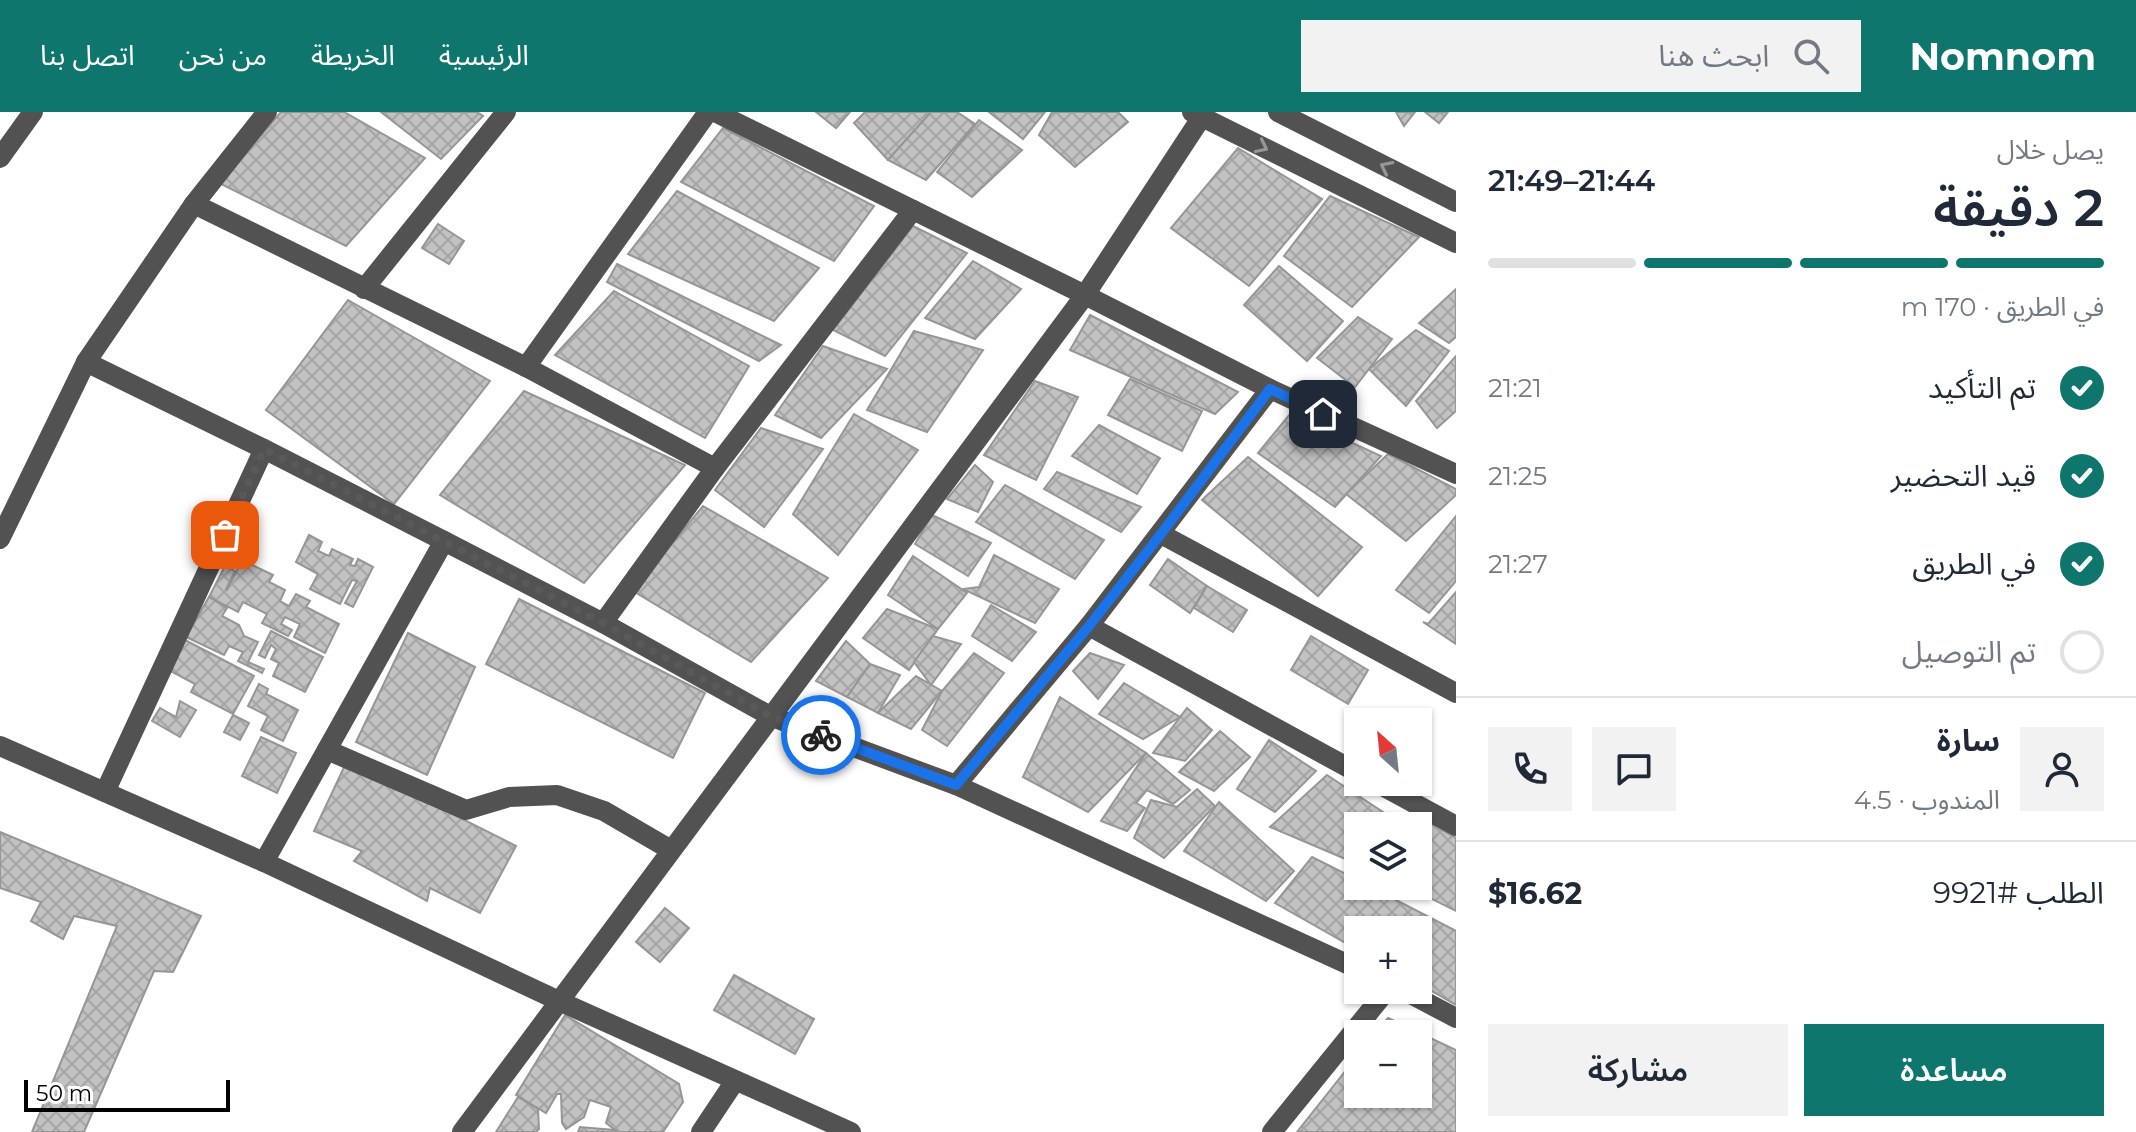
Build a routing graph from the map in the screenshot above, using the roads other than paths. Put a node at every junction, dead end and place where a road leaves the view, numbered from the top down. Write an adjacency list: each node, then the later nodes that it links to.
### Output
1 (33, 112): 8 (street)
2 (267, 112): 10 (street)
3 (506, 112): 13 (street)
4 (708, 112): 16 (street)
5 (715, 112): 11 (street)
6 (1278, 112): 9 (street, one-way to 6)
7 (1199, 113): 12 (street, one-way to 12); 14 (street)
8 (0, 158)
9 (1456, 202)
10 (194, 204): 13 (street); 15 (street)
11 (913, 210): 14 (street); 19 (street)
12 (1456, 243)
13 (364, 289): 16 (street)
14 (1085, 295): 17 (street); 27 (street)
15 (86, 362): 18 (street); 21 (street)
16 (526, 367): 19 (street)
17 (1270, 389): 20 (street); 22 (street)
18 (264, 449): 23 (street); 32 (street)
19 (715, 468): 24 (street)
20 (1456, 474)
21 (1, 534)
22 (1161, 534): 25 (street); 26 (street)
23 (444, 541): 24 (street); 29 (street)
24 (603, 623): 27 (street)
25 (1089, 626): 30 (street); 31 (street)
26 (1456, 693)
27 (770, 716): 31 (street); 35 (street)
28 (0, 746): 32 (street)
29 (327, 750): 35 (street); 36 (street)
30 (1344, 765)
31 (956, 785): 37 (street)
32 (105, 792): 36 (street)
33 (1401, 796): 34 (street)
34 (1456, 826)
35 (671, 850): 38 (street)
36 (264, 862): 38 (street)
37 (1344, 963)
38 (559, 1001): 42 (street); 43 (street)
39 (1376, 1004): 46 (street)
40 (1430, 1004): 41 (street)
41 (1456, 1018)
42 (735, 1081): 44 (street); 45 (street)
43 (462, 1132)
44 (701, 1132)
45 (851, 1132)
46 (1272, 1132)

